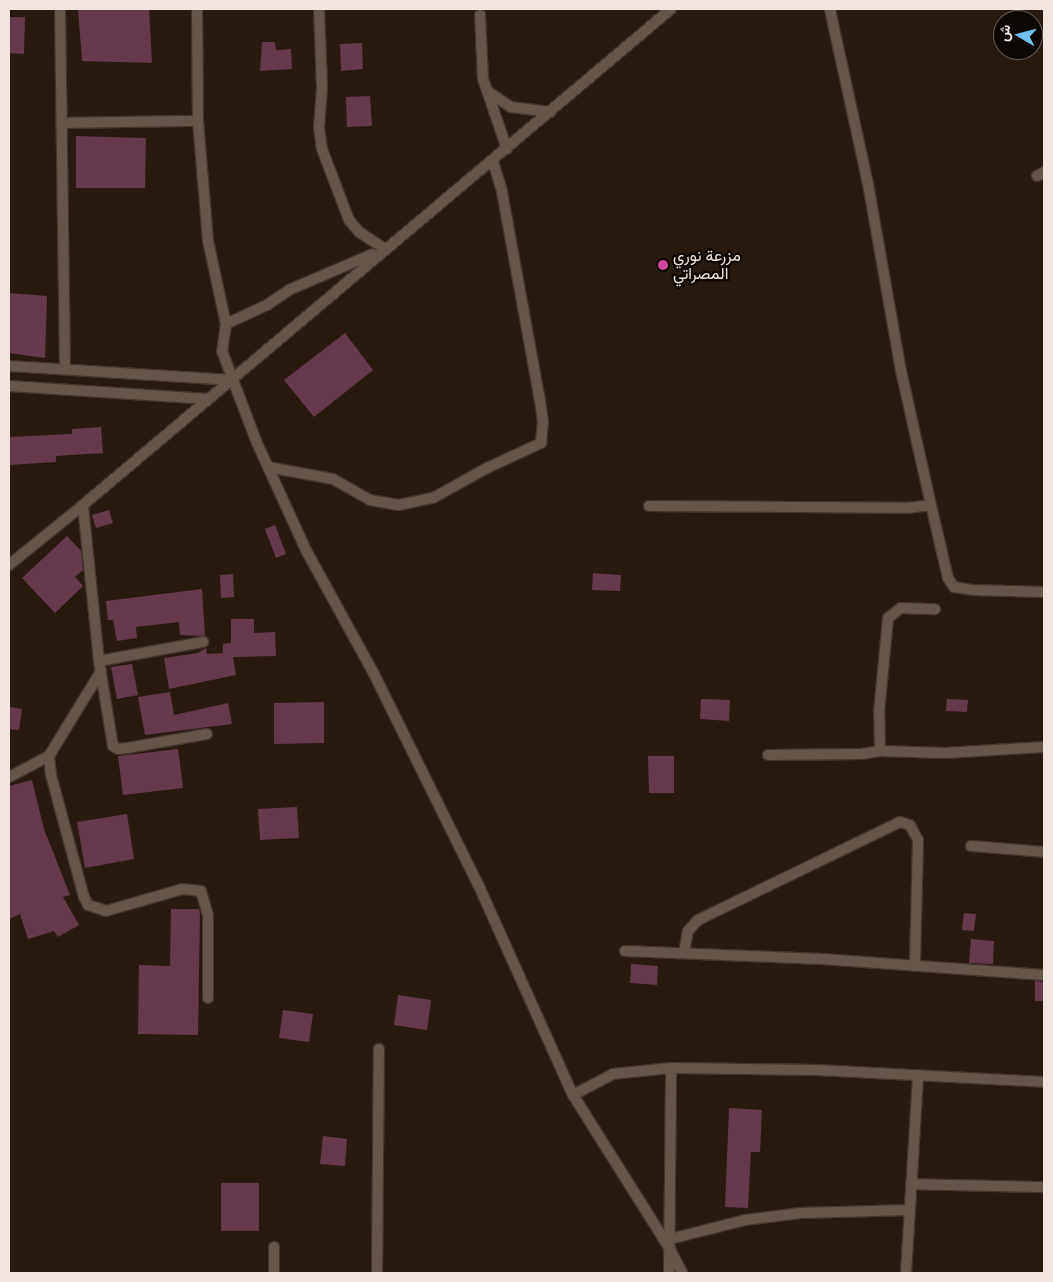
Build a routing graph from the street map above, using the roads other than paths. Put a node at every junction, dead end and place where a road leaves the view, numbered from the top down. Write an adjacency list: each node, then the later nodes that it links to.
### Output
1 (60, 9): 10 (street)
2 (197, 9): 9 (street)
3 (319, 9): 13 (street)
4 (672, 9): 8 (street)
5 (830, 9): 22 (street)
6 (480, 15): 7 (street)
7 (486, 91): 8 (street); 11 (street)
8 (551, 112): 11 (street)
9 (198, 120): 10 (street); 14 (street)
10 (64, 123): 16 (street)
11 (507, 149): 12 (street)
12 (493, 161): 13 (street); 20 (street)
13 (382, 249): 14 (street); 17 (street)
14 (226, 324): 17 (street)
15 (9, 366): 16 (street)
16 (65, 369): 17 (street)
17 (232, 380): 19 (street); 20 (street)
18 (9, 386): 19 (street)
19 (209, 399): 21 (street)
20 (268, 467): 46 (street)
21 (83, 505): 24 (street); 28 (street)
22 (931, 505): 23 (street); 25 (street)
23 (649, 506)
24 (9, 564)
25 (1044, 592)
26 (935, 610): 31 (street)
27 (203, 642): 28 (street)
28 (100, 666): 29 (street); 33 (street)
29 (207, 734)
30 (1044, 746): 31 (street)
31 (880, 751): 32 (street)
32 (768, 755)
33 (50, 756): 34 (street); 41 (street)
34 (9, 777)
35 (971, 846): 36 (street)
36 (1044, 852)
37 (625, 951): 38 (street)
38 (684, 954): 39 (street); 39 (street)
39 (915, 966): 40 (street)
40 (1044, 975)
41 (208, 998)
42 (379, 1049): 53 (street)
43 (671, 1068): 44 (street); 46 (street); 50 (street)
44 (918, 1076): 45 (street); 47 (street)
45 (1044, 1082)
46 (573, 1095): 50 (street)
47 (911, 1184): 48 (street); 49 (street)
48 (1044, 1186)
49 (910, 1210): 50 (street); 56 (street)
50 (670, 1244): 54 (street); 55 (street)
51 (274, 1247): 52 (street)
52 (274, 1273)
53 (377, 1273)
54 (669, 1273)
55 (682, 1273)
56 (906, 1273)

